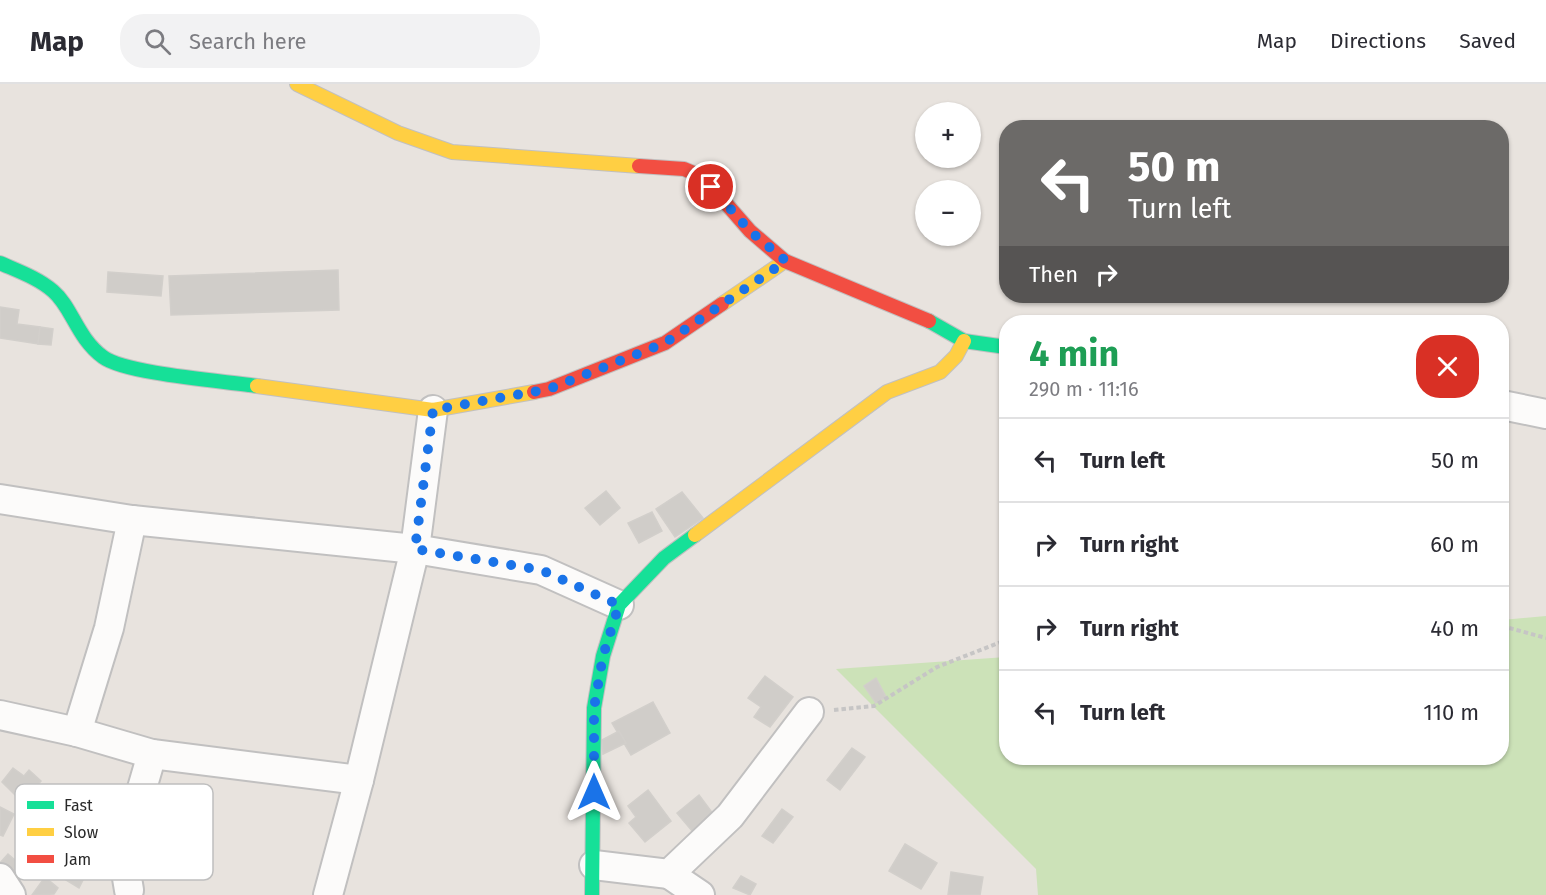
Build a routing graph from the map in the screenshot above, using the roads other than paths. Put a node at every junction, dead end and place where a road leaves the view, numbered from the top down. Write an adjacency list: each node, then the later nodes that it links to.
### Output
1 (297, 84): 2 (street)
2 (786, 261): 4 (street); 7 (street)
3 (0, 263): 7 (street)
4 (964, 341): 5 (street); 12 (street)
5 (999, 346)
6 (1509, 406): 8 (street)
7 (433, 410): 11 (street)
8 (1546, 414)
9 (0, 499): 10 (street)
10 (132, 520): 11 (street); 15 (street)
11 (415, 549): 12 (street); 17 (street)
12 (619, 605): 19 (street)
13 (809, 712): 20 (street)
14 (0, 715): 15 (street)
15 (77, 732): 16 (street)
16 (152, 754): 17 (street); 18 (street)
17 (359, 780): 25 (street)
18 (143, 784)
19 (594, 865): 20 (street); 26 (street)
20 (669, 874): 27 (street)
21 (0, 878): 24 (street)
22 (127, 880): 23 (street)
23 (129, 890)
24 (11, 895)
25 (328, 895)
26 (592, 895)
27 (700, 895)

